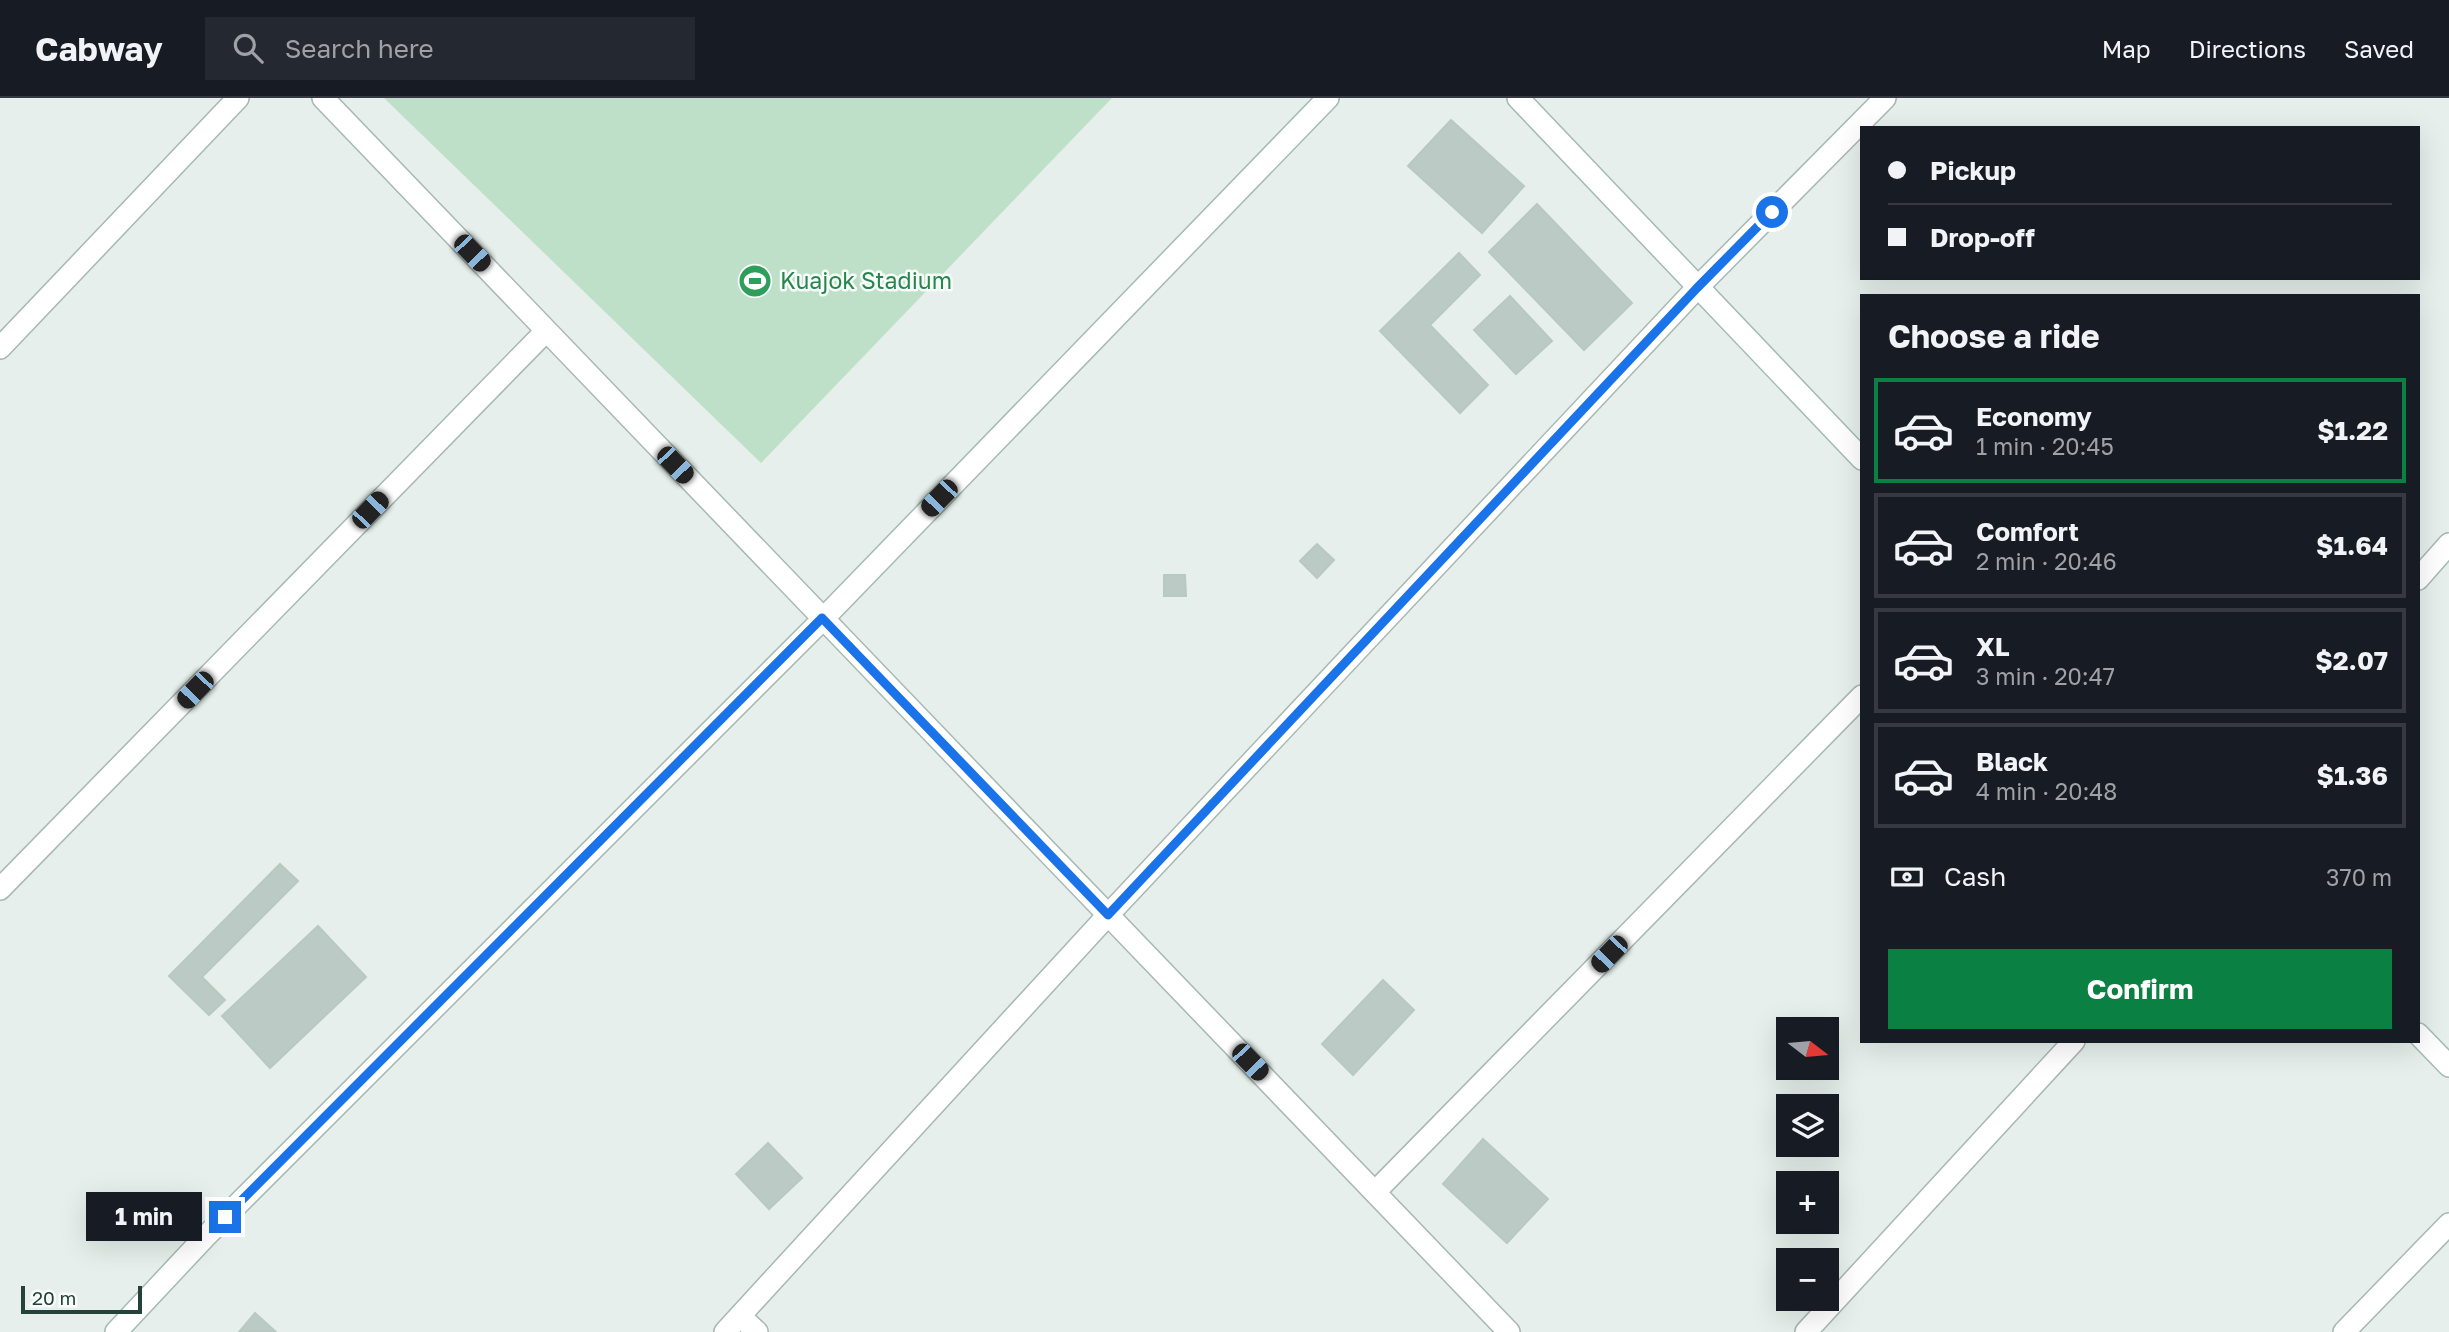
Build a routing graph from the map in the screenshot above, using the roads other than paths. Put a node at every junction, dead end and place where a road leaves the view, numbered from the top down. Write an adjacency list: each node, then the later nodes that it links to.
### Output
1 (238, 98): 8 (street)
2 (323, 98): 7 (street)
3 (1328, 98): 12 (street)
4 (1518, 98): 6 (street)
5 (1885, 98): 6 (street)
6 (1697, 288): 9 (street); 15 (street)
7 (546, 331): 12 (street); 14 (street)
8 (0, 348)
9 (1860, 457)
10 (2449, 544): 11 (street)
11 (2420, 577)
12 (822, 618): 15 (street); 22 (street)
13 (1860, 698): 19 (street)
14 (0, 889)
15 (1108, 915): 19 (street); 21 (street)
16 (2420, 1036): 18 (street)
17 (2072, 1043): 26 (street)
18 (2449, 1066)
19 (1375, 1192): 25 (street)
20 (2449, 1224): 27 (street)
21 (740, 1316): 23 (street); 24 (street)
22 (116, 1332)
23 (725, 1332)
24 (757, 1332)
25 (1509, 1332)
26 (1806, 1332)
27 (2344, 1332)

